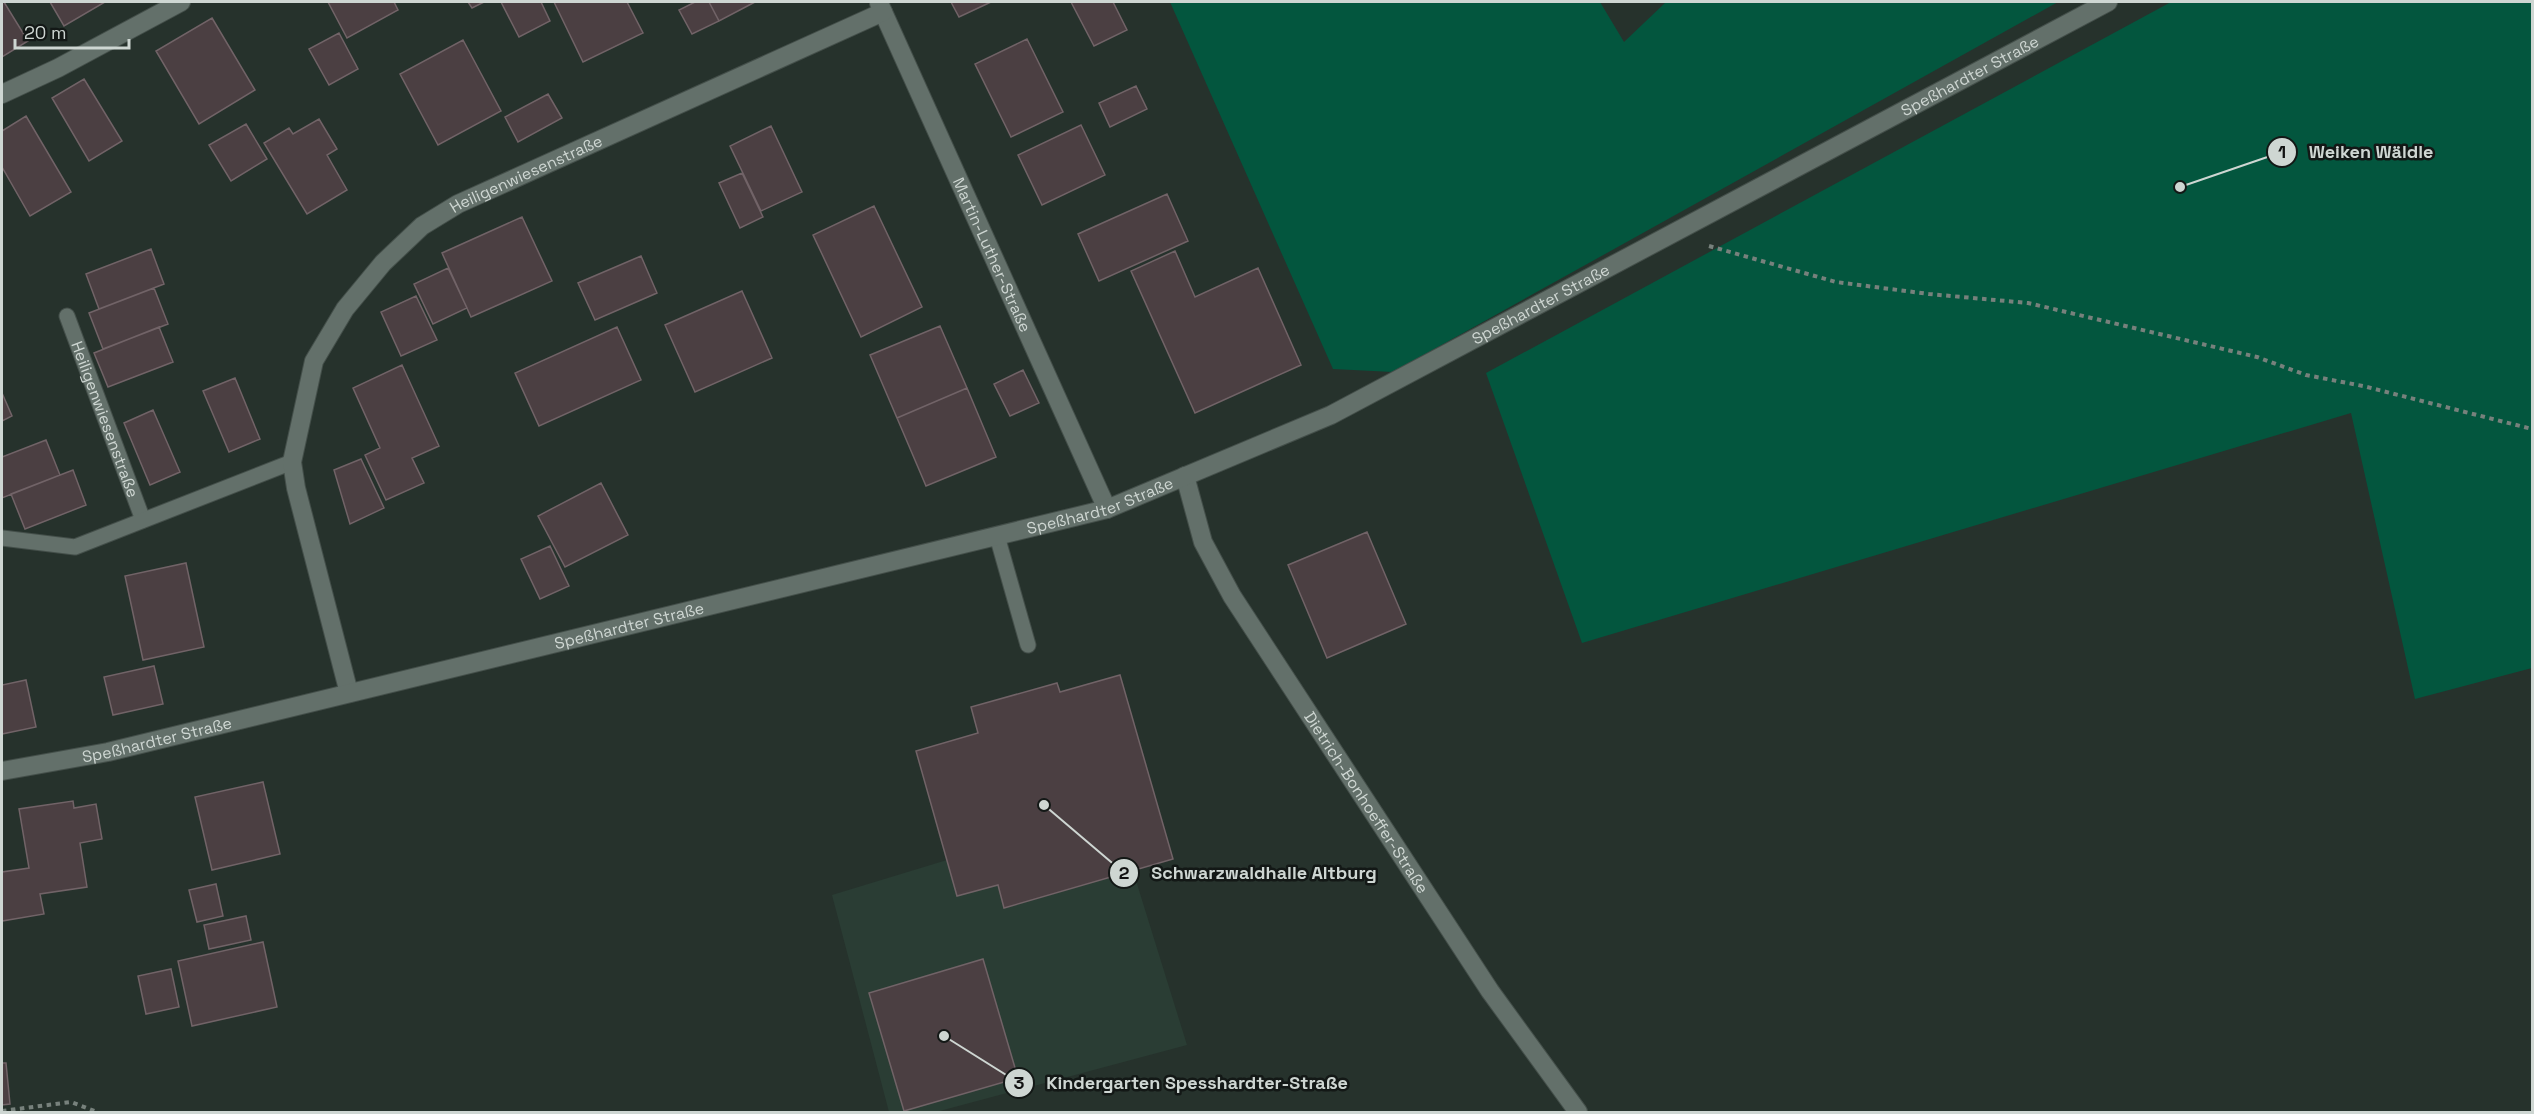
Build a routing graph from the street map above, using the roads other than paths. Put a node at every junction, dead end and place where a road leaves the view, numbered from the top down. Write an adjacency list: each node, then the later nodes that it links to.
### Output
1 (181, 2): 4 (street)
2 (2108, 2): 7 (street, Speßhardter Straße)
3 (881, 7): 6 (street, Heiligenwiesenstraße); 8 (street, Martin-Luther-Straße)
4 (2, 94)
5 (67, 316): 9 (lane, Heiligenwiesenstraße)
6 (292, 462): 9 (lane); 13 (street, Heiligenwiesenstraße)
7 (1185, 476): 8 (street, Speßhardter Straße); 15 (street, Dietrich-Bonhoeffer-Straße)
8 (1107, 509): 10 (street, Speßhardter Straße)
9 (143, 520): 11 (lane)
10 (997, 536): 12 (lane); 13 (street, Speßhardter Straße)
11 (2, 538)
12 (1028, 645)
13 (349, 693): 14 (street, Speßhardter Straße)
14 (2, 771)
15 (1578, 1113)

